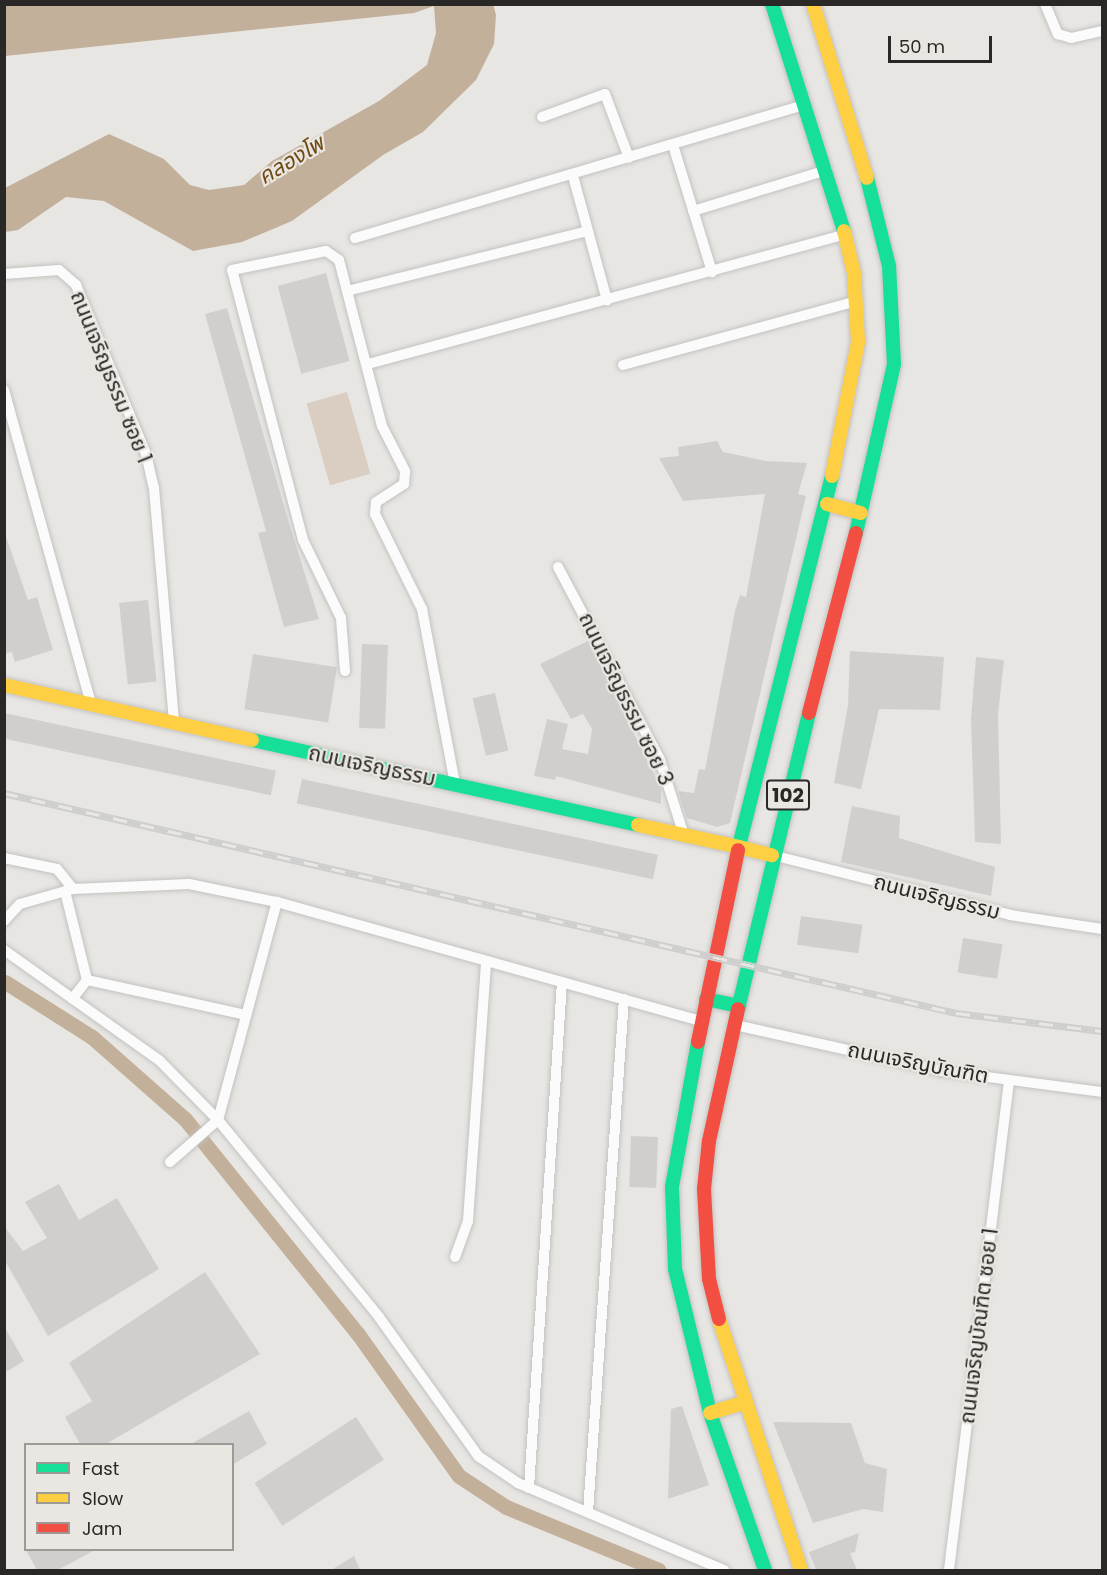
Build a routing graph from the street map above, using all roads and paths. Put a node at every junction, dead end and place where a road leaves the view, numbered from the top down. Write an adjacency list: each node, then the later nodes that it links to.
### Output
1 (772, 4): 5 (main road, 102)
2 (813, 4): 24 (main road, 102)
3 (1045, 4): 4 (street)
4 (1102, 31)
5 (805, 105): 7 (street); 9 (main road, 102)
6 (542, 117): 8 (street)
7 (673, 145): 8 (street); 11 (street)
8 (629, 158): 10 (street)
9 (827, 170): 11 (street); 13 (main road, 102)
10 (573, 176): 12 (street); 14 (street)
11 (693, 210): 15 (street)
12 (588, 231): 17 (street); 18 (street)
13 (845, 234): 15 (street); 19 (main road, 102)
14 (355, 238)
15 (712, 272): 18 (street)
16 (4, 274): 29 (street, ถนนเจริญธรรม ซอย 1)
17 (347, 291): 20 (street); 26 (street)
18 (607, 300): 20 (street)
19 (857, 301): 21 (street); 23 (main road, 102)
20 (368, 364): 30 (street)
21 (623, 365)
22 (4, 390): 28 (street)
23 (827, 504): 24 (main road); 32 (main road, 102)
24 (861, 513): 33 (main road, 102)
25 (558, 567): 31 (street, ถนนเจริญธรรม ซอย 3)
26 (345, 671)
27 (4, 685): 28 (main road, ถนนเจริญธรรม)
28 (92, 704): 29 (main road, ถนนเจริญธรรม)
29 (174, 722): 30 (main road, ถนนเจริญธรรม)
30 (455, 784): 31 (main road, ถนนเจริญธรรม)
31 (684, 835): 32 (main road, ถนนเจริญธรรม)
32 (739, 847): 33 (main road, ถนนเจริญธรรม); 45 (main road, 102)
33 (772, 855): 38 (street, ถนนเจริญธรรม); 46 (main road, 102)
34 (4, 858): 35 (street)
35 (69, 890): 36 (street); 37 (street); 41 (street)
36 (277, 903): 40 (street); 47 (street)
37 (4, 921)
38 (1102, 929)
39 (4, 950): 43 (street)
40 (486, 961): 42 (street); 54 (street)
41 (87, 980): 43 (street); 47 (street)
42 (562, 982): 44 (street); 57 (street)
43 (72, 999): 52 (street)
44 (624, 999): 48 (street); 58 (street)
45 (706, 999): 46 (main road); 48 (main road, 102)
46 (739, 1006): 49 (main road, 102)
47 (246, 1015): 52 (street)
48 (701, 1021): 56 (main road, 102)
49 (735, 1024): 50 (street, ถนนเจริญบัณฑิต); 55 (main road, 102)
50 (1009, 1081): 51 (street, ถนนเจริญบัณฑิต); 62 (street, ถนนเจริญบัณฑิต ซอย 1)
51 (1102, 1092)
52 (218, 1120): 53 (street); 57 (street)
53 (170, 1162)
54 (455, 1257)
55 (743, 1403): 56 (main road); 61 (main road, 102)
56 (710, 1413): 60 (main road, 102)
57 (529, 1488): 58 (street)
58 (588, 1512): 59 (street)
59 (724, 1570)
60 (765, 1570)
61 (801, 1570)
62 (949, 1570)

